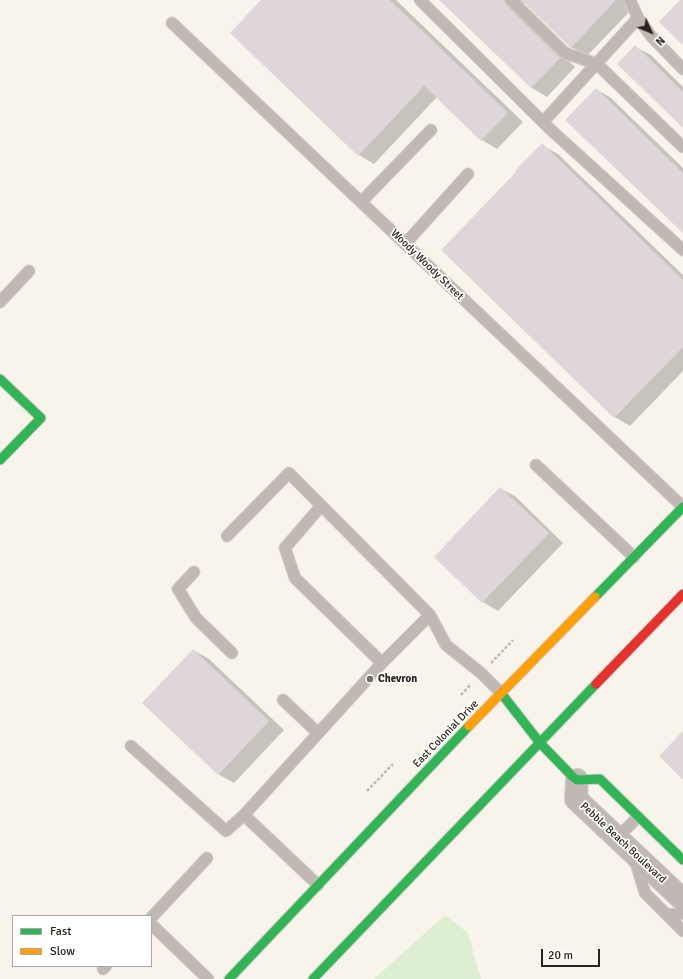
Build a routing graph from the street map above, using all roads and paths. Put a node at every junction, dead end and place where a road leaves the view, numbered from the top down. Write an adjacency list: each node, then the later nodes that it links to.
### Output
1 (420, 0): 8 (lane)
2 (511, 0): 6 (lane)
3 (630, 0): 4 (lane)
4 (638, 18): 6 (lane); 7 (lane)
5 (172, 23): 12 (lane, Woody Woody Street)
6 (597, 64): 8 (lane); 10 (lane)
7 (683, 69)
8 (543, 122): 14 (lane)
9 (431, 130): 12 (lane)
10 (683, 147)
11 (468, 174): 13 (lane)
12 (361, 202): 13 (lane, Woody Woody Street)
13 (405, 244): 21 (lane, Woody Woody Street)
14 (683, 250)
15 (29, 271): 16 (lane)
16 (0, 302)
17 (0, 379): 18 (main road)
18 (0, 460)
19 (536, 465): 23 (lane)
20 (322, 506): 22 (lane); 26 (lane); 28 (lane)
21 (683, 507): 23 (main road, East Colonial Drive)
22 (228, 536)
23 (634, 557): 29 (main road, East Colonial Drive)
24 (194, 572): 27 (lane)
25 (683, 594): 32 (main road)
26 (430, 614): 28 (lane); 29 (lane)
27 (232, 653)
28 (382, 663): 31 (lane)
29 (501, 694): 32 (main road); 42 (main road, East Colonial Drive)
30 (283, 700): 31 (lane)
31 (318, 733): 37 (lane)
32 (540, 743): 35 (main road); 50 (main road)
33 (131, 746): 37 (lane)
34 (393, 764): 36 (path)
35 (577, 780): 38 (main road); 39 (street, Pebble Beach Boulevard)
36 (367, 791)
37 (244, 815): 42 (lane)
38 (638, 817): 39 (lane); 41 (main road)
39 (625, 845): 43 (street, Pebble Beach Boulevard)
40 (207, 858): 45 (lane)
41 (683, 860)
42 (318, 886): 49 (main road, East Colonial Drive)
43 (675, 907): 44 (lane); 47 (lane)
44 (683, 913)
45 (152, 917)
46 (152, 925): 48 (lane)
47 (683, 931)
48 (208, 979)
49 (229, 979)
50 (313, 979)

